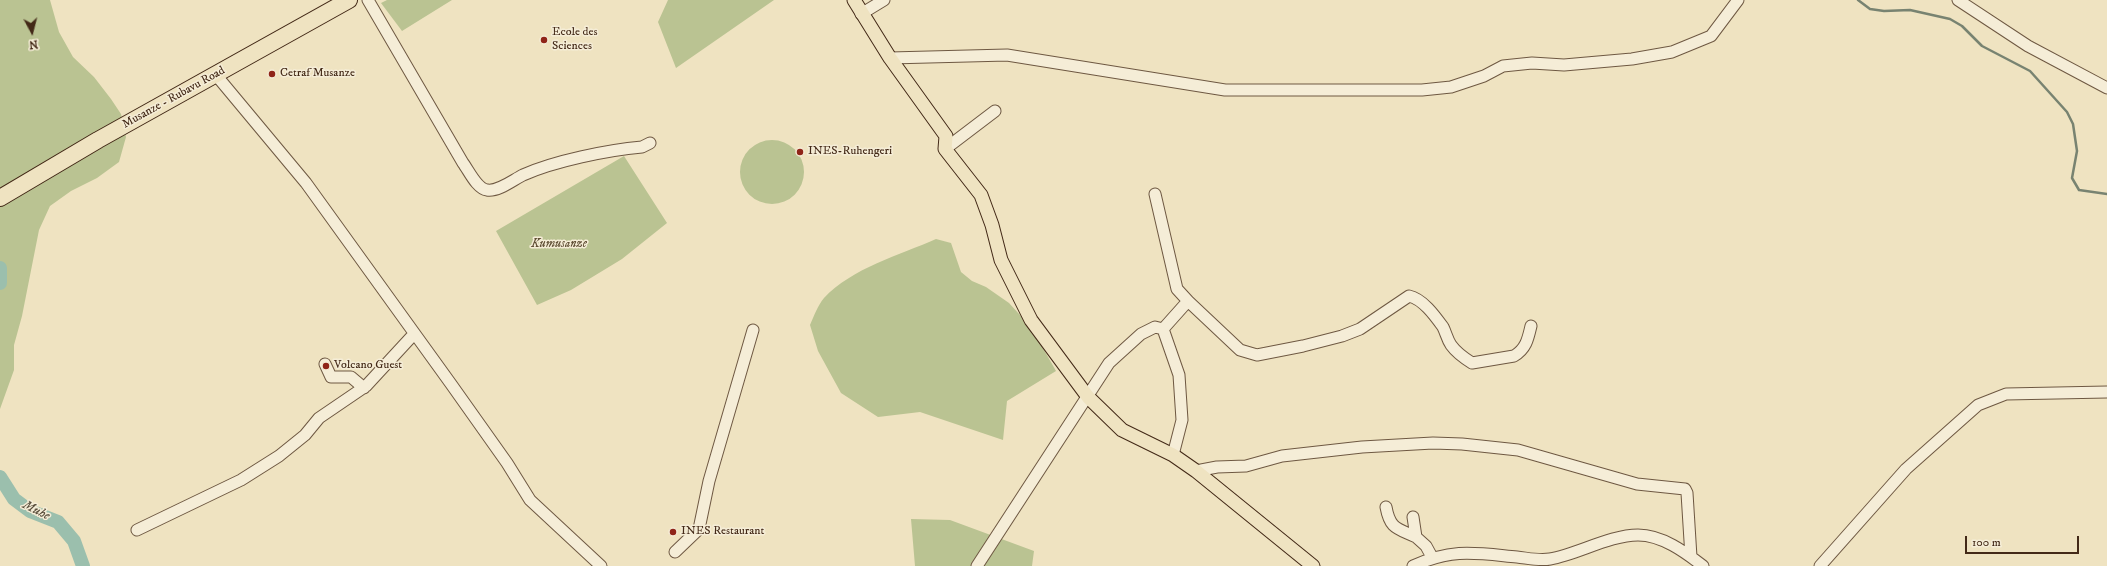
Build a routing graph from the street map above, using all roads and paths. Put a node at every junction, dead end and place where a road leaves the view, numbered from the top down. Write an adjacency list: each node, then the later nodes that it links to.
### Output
1 (349, 0): 9 (highway, Musanze - Rubavu Road)
2 (368, 0): 12 (street)
3 (854, 0): 7 (main road)
4 (884, 0): 7 (street)
5 (1738, 0): 8 (street)
6 (1958, 0): 10 (street)
7 (861, 14): 8 (main road)
8 (890, 58): 13 (main road)
9 (216, 75): 15 (highway, Musanze - Rubavu Road); 20 (street)
10 (2107, 88)
11 (995, 111): 13 (street)
12 (650, 143)
13 (945, 149): 24 (main road)
14 (1155, 194): 16 (street)
15 (0, 198)
16 (1188, 301): 17 (street); 18 (street)
17 (1530, 326)
18 (1162, 329): 24 (street); 25 (street)
19 (753, 330): 31 (street)
20 (414, 334): 22 (street); 34 (street)
21 (325, 364): 22 (street)
22 (364, 388): 29 (street)
23 (2107, 392): 39 (street)
24 (1088, 397): 25 (main road); 35 (street)
25 (1173, 455): 26 (main road)
26 (1196, 471): 32 (street); 36 (main road)
27 (1386, 507): 30 (street)
28 (1413, 517): 30 (street)
29 (137, 530)
30 (1416, 537): 33 (street)
31 (674, 552)
32 (1691, 557): 33 (street); 38 (street)
33 (1432, 558): 37 (street)
34 (601, 566)
35 (977, 566)
36 (1313, 566)
37 (1413, 566)
38 (1703, 566)
39 (1820, 566)

